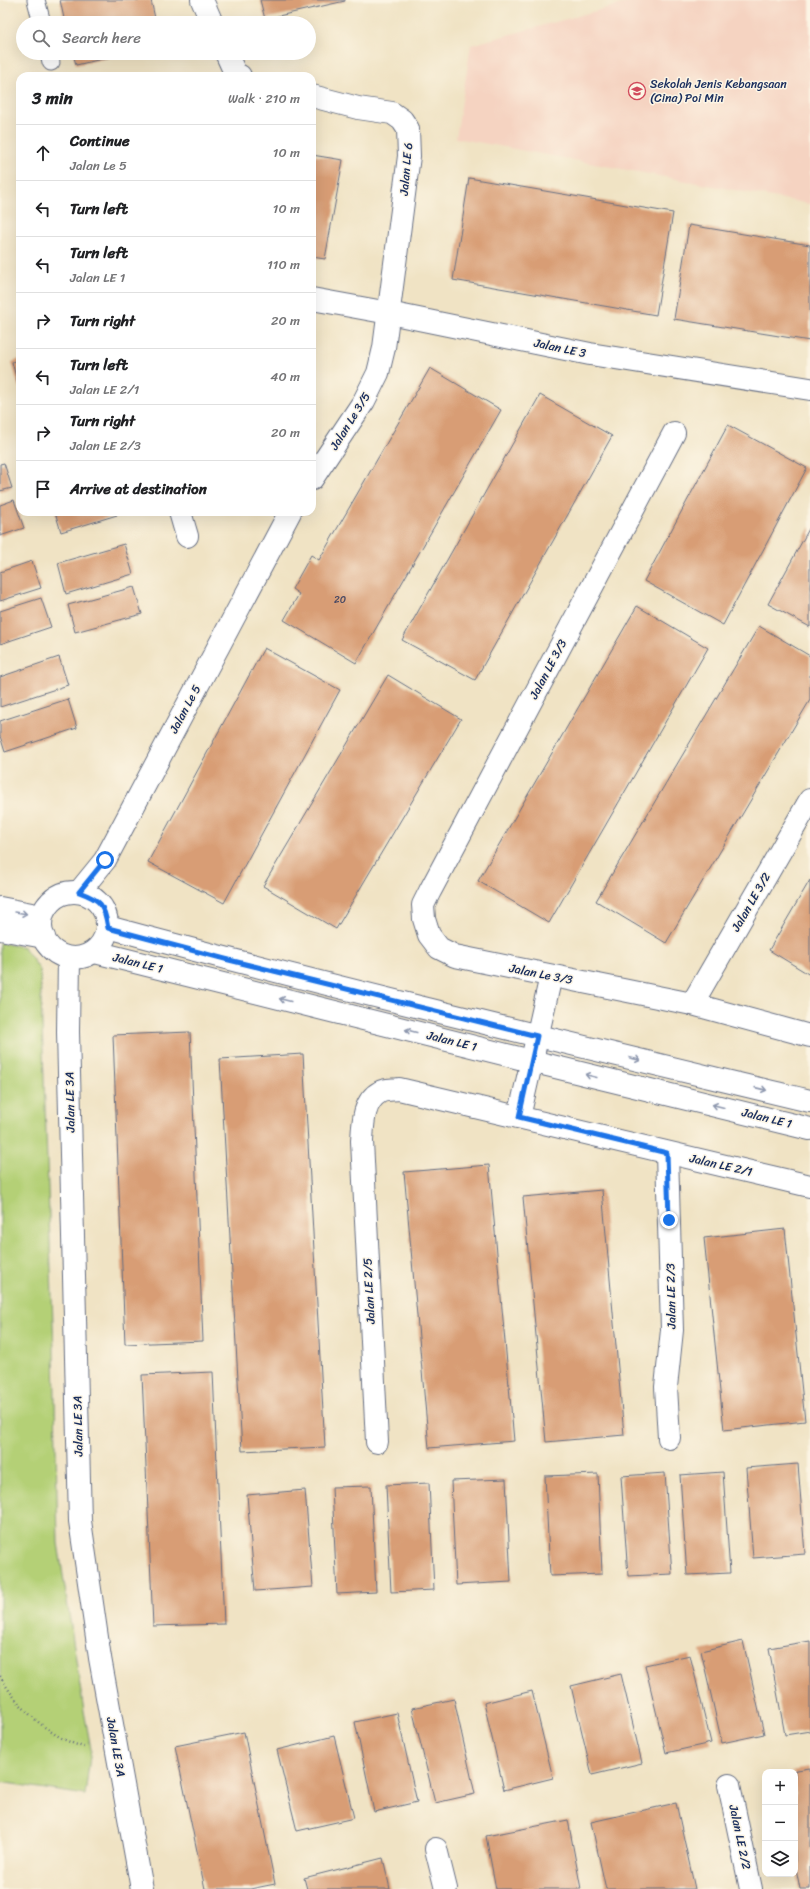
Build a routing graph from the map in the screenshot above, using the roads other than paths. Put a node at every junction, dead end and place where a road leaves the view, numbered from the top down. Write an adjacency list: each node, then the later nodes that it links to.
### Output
1 (36, 0): 3 (lane)
2 (202, 0): 4 (street)
3 (40, 16)
4 (209, 16)
5 (229, 60): 6 (street)
6 (235, 72)
7 (316, 97): 9 (street, Jalan LE 6)
8 (316, 300): 9 (street, Jalan LE 3)
9 (389, 313): 10 (street, Jalan LE 3); 12 (street, Jalan Le 3/5)
10 (810, 389)
11 (674, 433): 18 (street, Jalan LE 3/3)
12 (316, 473)
13 (181, 516): 15 (street)
14 (287, 517): 17 (street, Jalan Le 5)
15 (187, 536)
16 (810, 800): 26 (street, Jalan LE 3/2)
17 (79, 892): 20 (street); 21 (street)
18 (423, 905): 25 (street, Jalan Le 3/3)
19 (0, 908): 20 (street, one-way to 20)
20 (43, 926): 22 (street); 24 (street)
21 (108, 928): 23 (street); 27 (street)
22 (0, 929)
23 (95, 952): 24 (street); 29 (street, Jalan LE 1, one-way to 23)
24 (69, 958): 40 (street, Jalan LE 3A)
25 (551, 976): 26 (street, Jalan Le 3/3); 27 (street)
26 (692, 1004): 28 (street, Jalan Le 3/3)
27 (537, 1036): 29 (street); 30 (street, one-way to 30)
28 (810, 1036)
29 (531, 1061): 31 (street); 32 (street, Jalan LE 1, one-way to 29)
30 (810, 1101)
31 (519, 1117): 33 (street, Jalan LE 2/1); 34 (street, Jalan LE 2/1)
32 (810, 1129)
33 (362, 1141): 37 (street, Jalan LE 2/5)
34 (667, 1153): 35 (street, Jalan LE 2/1); 36 (street, Jalan LE 2/3)
35 (810, 1186)
36 (669, 1438)
37 (377, 1442)
38 (729, 1785): 42 (street, Jalan LE 2/2)
39 (436, 1849): 41 (street)
40 (142, 1889)
41 (446, 1889)
42 (752, 1889)

